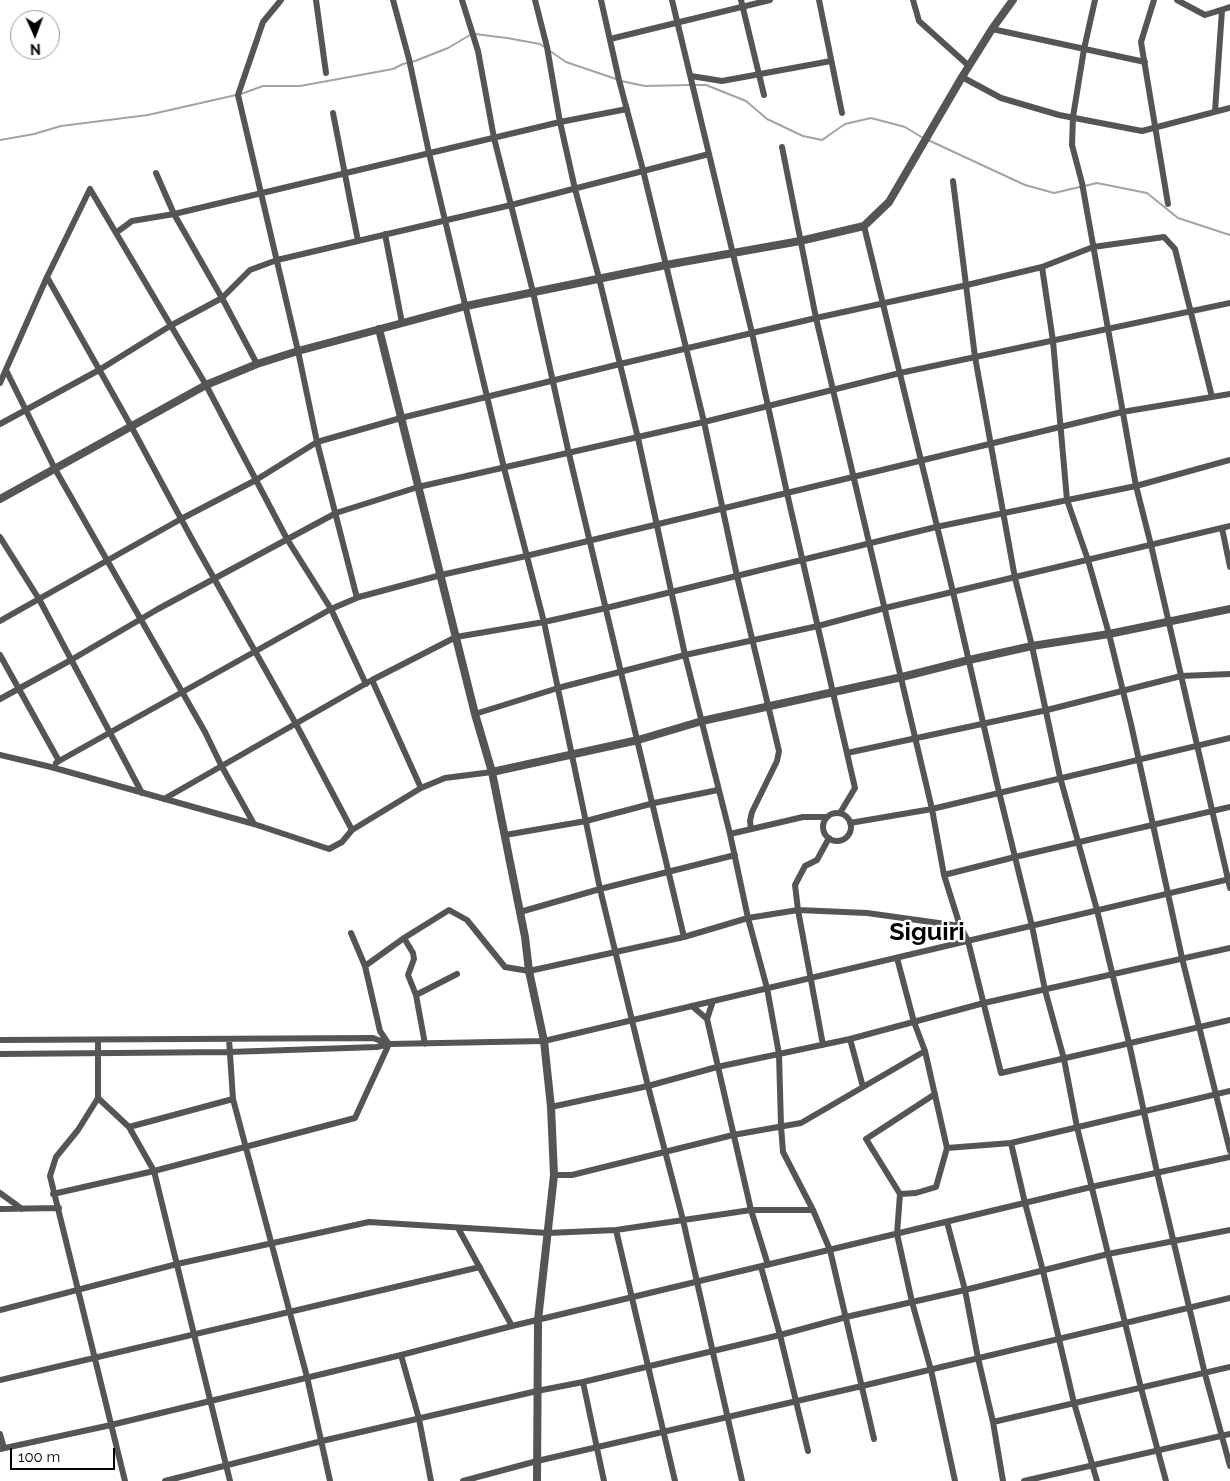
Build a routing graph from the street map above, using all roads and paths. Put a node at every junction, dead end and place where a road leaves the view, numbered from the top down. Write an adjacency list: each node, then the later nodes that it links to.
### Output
1 (281, 0): 47 (street)
2 (316, 0): 25 (street)
3 (393, 0): 40 (street)
4 (462, 0): 38 (street)
5 (535, 0): 36 (street)
6 (601, 0): 20 (street)
7 (672, 0): 18 (street)
8 (770, 0): 15 (street)
9 (819, 0): 22 (street)
10 (912, 0): 24 (street)
11 (1013, 0): 19 (street)
12 (1095, 0): 21 (street)
13 (1154, 0): 23 (street)
14 (1177, 0): 17 (street)
15 (742, 3): 18 (street); 26 (street)
16 (1230, 7): 17 (street)
17 (1222, 10): 32 (street)
18 (678, 23): 20 (street); 28 (street)
19 (992, 29): 21 (street); 24 (street)
20 (610, 39): 30 (street)
21 (1084, 49): 23 (street); 35 (street)
22 (831, 61): 26 (street); 33 (street)
23 (1144, 62): 37 (street)
24 (969, 66): 27 (street)
25 (326, 73)
26 (760, 74): 28 (street); 29 (street)
27 (962, 77): 35 (street); 52 (street)
28 (692, 82): 41 (street)
29 (764, 95)
30 (627, 108): 36 (street); 42 (street)
31 (1230, 108): 32 (street)
32 (1215, 111): 37 (street)
33 (842, 112)
34 (333, 113): 43 (street)
35 (1073, 117): 37 (street); 57 (street)
36 (560, 122): 38 (street); 46 (street)
37 (1155, 127): 48 (street)
38 (494, 138): 40 (street); 49 (street)
39 (782, 146): 56 (street)
40 (429, 153): 43 (street); 51 (street)
41 (709, 154): 42 (street); 58 (street)
42 (643, 170): 46 (street); 60 (street)
43 (344, 172): 47 (street); 55 (street)
44 (156, 173): 50 (street)
45 (953, 181): 64 (street)
46 (575, 188): 49 (street); 63 (street)
47 (261, 192): 50 (street); 59 (street)
48 (1168, 204)
49 (511, 205): 51 (street); 65 (street)
50 (174, 214): 53 (street); 66 (street)
51 (445, 219): 54 (street); 69 (street)
52 (864, 226): 56 (street); 68 (street)
53 (117, 232): 62 (street); 73 (street)
54 (385, 234): 55 (street); 72 (street)
55 (358, 241): 59 (street)
56 (800, 241): 58 (street); 71 (street)
57 (1093, 247): 61 (street); 70 (street); 75 (street)
58 (732, 252): 60 (street); 76 (street)
59 (277, 260): 66 (street); 78 (street)
60 (666, 265): 63 (street); 79 (street)
61 (1042, 267): 64 (street); 77 (street)
62 (47, 277): 83 (street); 84 (street)
63 (599, 278): 65 (street); 82 (street)
64 (967, 285): 68 (street); 80 (street)
65 (533, 292): 69 (street); 86 (street)
66 (222, 298): 73 (street); 81 (street)
67 (1230, 302): 70 (street)
68 (883, 303): 71 (street); 85 (street)
69 (466, 306): 72 (street); 91 (street)
70 (1192, 311): 75 (street); 92 (street)
71 (816, 318): 76 (street); 89 (street)
72 (402, 323): 74 (street)
73 (170, 326): 84 (street); 88 (street)
74 (379, 329): 78 (street); 96 (street)
75 (1108, 329): 77 (street); 95 (street)
76 (752, 333): 79 (street); 93 (street)
77 (1053, 340): 80 (street); 100 (street)
78 (298, 350): 81 (street); 102 (street)
79 (686, 350): 82 (street); 97 (street)
80 (975, 357): 85 (street); 103 (street)
81 (257, 364): 88 (street)
82 (620, 364): 86 (street); 101 (street)
83 (6, 370): 87 (street); 94 (street)
84 (99, 370): 94 (street); 99 (street)
85 (900, 373): 89 (street); 106 (street)
86 (554, 381): 91 (street); 104 (street)
87 (0, 382)
88 (206, 385): 99 (street); 110 (street)
89 (833, 391): 93 (street); 109 (street)
90 (1230, 394): 92 (street)
91 (487, 396): 96 (street); 107 (street)
92 (1212, 397): 95 (street)
93 (768, 406): 97 (street); 113 (street)
94 (25, 410): 98 (street); 108 (street)
95 (1122, 412): 100 (street); 112 (street)
96 (401, 418): 102 (street); 111 (street)
97 (704, 422): 101 (street); 116 (street)
98 (0, 424)
99 (131, 426): 108 (street); 119 (street)
100 (1060, 427): 103 (street); 115 (street)
101 (638, 438): 104 (street); 120 (street)
102 (317, 442): 110 (street); 118 (street)
103 (990, 443): 106 (street); 117 (street)
104 (569, 454): 107 (street); 126 (street)
105 (1230, 460): 112 (street)
106 (920, 461): 109 (street); 122 (street)
107 (504, 468): 111 (street); 129 (street)
108 (55, 469): 114 (street); 131 (street)
109 (853, 477): 113 (street); 127 (street)
110 (256, 480): 119 (street); 125 (street)
111 (418, 486): 118 (street); 134 (street)
112 (1136, 486): 115 (street); 128 (street)
113 (786, 493): 116 (street); 132 (street)
114 (0, 499)
115 (1067, 500): 117 (street); 130 (street)
116 (724, 508): 120 (street); 135 (street)
117 (1003, 512): 122 (street); 137 (street)
118 (336, 513): 125 (street); 140 (street)
119 (181, 519): 131 (street); 136 (street)
120 (657, 524): 126 (street); 138 (street)
121 (1230, 526): 123 (street)
122 (936, 527): 127 (street); 139 (street)
123 (1222, 528): 128 (street); 133 (street)
124 (0, 537): 141 (street)
125 (287, 539): 136 (street); 144 (street)
126 (590, 541): 129 (street); 142 (street)
127 (869, 544): 132 (street); 143 (street)
128 (1151, 545): 130 (street); 148 (street)
129 (526, 556): 134 (street); 149 (street)
130 (1088, 560): 137 (street); 151 (street)
131 (108, 561): 141 (street); 146 (street)
132 (802, 561): 135 (street); 150 (street)
133 (1230, 567)
134 (440, 575): 140 (street); 152 (street)
135 (738, 576): 138 (street); 153 (street)
136 (215, 578): 146 (street); 155 (street)
137 (1015, 578): 139 (street); 154 (street)
138 (672, 591): 142 (street); 157 (street)
139 (953, 592): 143 (street); 159 (street)
140 (357, 598): 144 (street)
141 (40, 599): 147 (street); 158 (street)
142 (606, 608): 149 (street); 160 (street)
143 (885, 608): 150 (street); 163 (street)
144 (331, 609): 155 (street); 164 (street)
145 (1230, 609): 148 (street)
146 (141, 619): 158 (street); 168 (street)
147 (0, 621)
148 (1168, 621): 151 (street); 162 (street)
149 (544, 622): 152 (street); 165 (street)
150 (818, 626): 153 (street); 167 (street)
151 (1109, 634): 154 (street); 169 (street)
152 (456, 637): 164 (street); 173 (street)
153 (753, 640): 157 (street); 171 (street)
154 (1032, 646): 159 (street); 172 (street)
155 (256, 652): 168 (street); 175 (street)
156 (0, 655): 166 (street)
157 (685, 655): 160 (street); 174 (street)
158 (71, 660): 166 (street); 177 (street)
159 (969, 660): 163 (street); 176 (street)
160 (622, 671): 165 (street); 180 (street)
161 (1230, 674): 162 (street)
162 (1181, 676): 169 (street); 181 (street)
163 (902, 677): 167 (street); 179 (street)
164 (369, 682): 175 (street); 191 (street)
165 (558, 688): 173 (street); 184 (street)
166 (18, 689): 170 (street); 186 (street)
167 (833, 691): 171 (street); 182 (street)
168 (183, 692): 177 (street); 187 (street)
169 (1123, 692): 172 (street); 185 (street)
170 (0, 699)
171 (769, 706): 174 (street); 206 (street)
172 (1046, 710): 176 (street); 190 (street)
173 (475, 714): 189 (street)
174 (702, 721): 180 (street); 192 (street)
175 (296, 724): 187 (street); 207 (street)
176 (984, 724): 179 (street); 193 (street)
177 (110, 733): 186 (street); 194 (street)
178 (1230, 738): 181 (street)
179 (916, 739): 182 (street); 198 (street)
180 (638, 740): 184 (street); 196 (street)
181 (1197, 746): 185 (street); 199 (street)
182 (847, 753): 200 (street)
183 (0, 755): 188 (street)
184 (573, 755): 189 (street); 202 (street)
185 (1138, 759): 190 (street); 205 (street)
186 (59, 760): 188 (street)
187 (221, 765): 195 (street); 203 (street)
188 (52, 767): 194 (street)
189 (492, 772): 191 (street); 209 (street)
190 (1060, 777): 193 (street); 211 (street)
191 (421, 788): 207 (street)
192 (718, 790): 196 (street); 208 (street)
193 (999, 792): 198 (street); 213 (street)
194 (142, 793): 195 (street)
195 (164, 799): 203 (street)
196 (654, 803): 202 (street); 214 (street)
197 (1230, 807): 199 (street)
198 (932, 809): 204 (street); 215 (street)
199 (1212, 811): 205 (street); 216 (street)
200 (840, 813): 201 (street); 204 (street)
201 (827, 817): 206 (street); 210 (street)
202 (586, 821): 209 (street); 218 (street)
203 (254, 824): 207 (street)
204 (850, 824): 210 (street)
205 (1152, 824): 211 (street); 219 (street)
206 (751, 829): 208 (street)
207 (352, 830)
208 (730, 834): 212 (street)
209 (505, 835): 222 (street)
210 (829, 838): 220 (street)
211 (1078, 842): 213 (street); 221 (street)
212 (735, 855): 214 (street); 223 (street)
213 (1015, 857): 215 (street); 225 (street)
214 (670, 871): 218 (street); 227 (street)
215 (944, 875): 224 (street)
216 (1229, 879): 217 (street); 219 (street)
217 (1230, 888)
218 (600, 889): 222 (street); 231 (street)
219 (1167, 894): 221 (street); 233 (street)
220 (798, 910): 223 (street); 224 (street); 238 (street)
221 (1097, 910): 225 (street); 237 (street)
222 (520, 912): 235 (street)
223 (748, 918): 227 (street); 239 (street)
224 (960, 926): 229 (street)
225 (1032, 926): 229 (street); 240 (street)
226 (351, 933): 234 (street)
227 (684, 937): 231 (street)
228 (404, 938): 234 (street); 235 (street); 241 (street)
229 (968, 941): 232 (street); 243 (street)
230 (1230, 948): 233 (street)
231 (615, 951): 235 (street); 246 (street)
232 (897, 958): 238 (street); 248 (street)
233 (1182, 958): 237 (street); 249 (street)
234 (365, 966): 256 (street)
235 (529, 971): 254 (street)
236 (457, 974): 241 (street)
237 (1112, 975): 240 (street); 255 (street)
238 (811, 978): 239 (street); 258 (street)
239 (767, 988): 242 (street); 263 (street)
240 (1046, 990): 243 (street); 264 (street)
241 (416, 995): 257 (street)
242 (714, 1001): 244 (street); 245 (street)
243 (984, 1003): 248 (street); 264 (street)
244 (692, 1006): 245 (street); 246 (street)
245 (707, 1019): 265 (street)
246 (632, 1020): 254 (street); 266 (street)
247 (1230, 1020): 249 (street)
248 (914, 1022): 251 (street); 259 (street)
249 (1200, 1027): 255 (street); 270 (street)
250 (229, 1039): 253 (street); 256 (street); 260 (street)
251 (850, 1039): 258 (street); 267 (street)
252 (0, 1040): 253 (street)
253 (98, 1040): 261 (street)
254 (544, 1041): 257 (street); 273 (street)
255 (1129, 1043): 264 (street); 274 (street)
256 (389, 1044): 257 (street); 260 (street); 280 (street)
257 (425, 1044)
258 (823, 1045): 263 (street)
259 (925, 1051): 267 (street); 269 (street)
260 (229, 1052): 261 (street); 272 (street)
261 (98, 1053): 262 (street); 271 (street)
262 (0, 1054)
263 (780, 1054): 265 (street); 275 (street)
264 (1064, 1059): 277 (street)
265 (717, 1067): 266 (street); 278 (street)
266 (648, 1086): 273 (street); 283 (street)
267 (862, 1088): 275 (street)
268 (1230, 1091): 270 (street)
269 (935, 1094): 281 (street); 291 (street)
270 (1216, 1095): 274 (street); 282 (street)
271 (98, 1098): 276 (street); 290 (street)
272 (233, 1099): 276 (street); 280 (street)
273 (551, 1106): 287 (street)
274 (1143, 1112): 277 (street); 286 (street)
275 (781, 1126): 278 (street); 297 (street)
276 (130, 1127): 285 (street)
277 (1077, 1127): 279 (street); 288 (street)
278 (733, 1135): 283 (street); 296 (street)
279 (1012, 1143): 281 (street); 292 (street)
280 (247, 1147): 285 (street); 306 (street)
281 (947, 1148): 291 (street)
282 (1230, 1151)
283 (665, 1152): 287 (street); 298 (street)
284 (1230, 1157): 286 (street)
285 (154, 1171): 290 (street); 309 (street)
286 (1156, 1172): 288 (street); 305 (street)
287 (554, 1175): 303 (street)
288 (1091, 1187): 292 (street); 308 (street)
289 (0, 1193): 293 (street)
290 (53, 1194): 294 (street)
291 (900, 1194): 304 (street)
292 (1025, 1203): 299 (street); 312 (street)
293 (22, 1208): 294 (street); 295 (street)
294 (59, 1208): 314 (street)
295 (0, 1209)
296 (751, 1210): 297 (street); 298 (street); 310 (street)
297 (813, 1210): 307 (street)
298 (683, 1220): 301 (street); 313 (street)
299 (946, 1222): 304 (street); 315 (street)
300 (458, 1228): 303 (street); 306 (street); 311 (street)
301 (616, 1230): 303 (street); 316 (street)
302 (1230, 1230): 305 (street)
303 (548, 1233): 323 (street)
304 (897, 1234): 307 (street); 318 (street)
305 (1173, 1241): 308 (street); 319 (street)
306 (272, 1242): 309 (street); 321 (street)
307 (830, 1250): 310 (street); 322 (street)
308 (1108, 1254): 312 (street); 324 (street)
309 (177, 1264): 314 (street); 326 (street)
310 (765, 1266): 313 (street); 327 (street)
311 (480, 1267): 321 (street); 325 (street)
312 (1043, 1271): 315 (street); 328 (street)
313 (698, 1282): 316 (street); 329 (street)
314 (78, 1289): 320 (street); 331 (street)
315 (965, 1290): 318 (street); 332 (street)
316 (632, 1298): 323 (street); 333 (street)
317 (1230, 1298): 319 (street)
318 (912, 1302): 322 (street); 335 (street)
319 (1189, 1307): 324 (street); 336 (street)
320 (0, 1310)
321 (290, 1312): 326 (street); 337 (street)
322 (846, 1317): 327 (street); 340 (street)
323 (538, 1320): 325 (street); 342 (street)
324 (1126, 1322): 328 (street); 341 (street)
325 (512, 1326): 330 (street)
326 (194, 1334): 331 (street); 343 (street)
327 (780, 1335): 329 (street); 344 (street)
328 (1059, 1338): 332 (street); 345 (street)
329 (712, 1351): 333 (street); 346 (street)
330 (401, 1355): 337 (street); 347 (street)
331 (94, 1357): 338 (street); 349 (street)
332 (978, 1358): 335 (street); 348 (street)
333 (647, 1366): 339 (street); 350 (street)
334 (1230, 1367): 336 (street)
335 (931, 1370): 340 (street); 374 (street)
336 (1205, 1374): 341 (street); 353 (street)
337 (307, 1377): 343 (street); 355 (street)
338 (0, 1380)
339 (583, 1382): 342 (street); 356 (street)
340 (862, 1386): 344 (street); 354 (street)
341 (1141, 1388): 345 (street); 359 (street)
342 (537, 1391): 347 (street); 360 (street)
343 (210, 1401): 349 (street); 361 (street)
344 (796, 1401): 346 (street); 358 (street)
345 (1074, 1403): 348 (street); 362 (street)
346 (728, 1417): 350 (street); 373 (street)
347 (419, 1419): 355 (street); 368 (street)
348 (993, 1422): 375 (street)
349 (110, 1425): 357 (street); 364 (street)
350 (662, 1432): 356 (street); 372 (street)
351 (0, 1434): 357 (street)
352 (1230, 1434): 353 (street)
353 (1222, 1436): 359 (street); 363 (street)
354 (874, 1439)
355 (322, 1441): 361 (street); 367 (street)
356 (597, 1447): 360 (street); 371 (street)
357 (2, 1449)
358 (808, 1451)
359 (1158, 1451): 362 (street); 378 (street)
360 (537, 1461): 369 (street); 370 (street)
361 (226, 1465): 365 (street); 366 (street)
362 (1093, 1466): 376 (street); 377 (street)
363 (1230, 1466)
364 (125, 1481)
365 (165, 1481)
366 (230, 1481)
367 (330, 1481)
368 (431, 1481)
369 (463, 1481)
370 (537, 1481)
371 (604, 1481)
372 (675, 1481)
373 (742, 1481)
374 (955, 1481)
375 (1003, 1481)
376 (1024, 1481)
377 (1097, 1481)
378 (1166, 1481)

